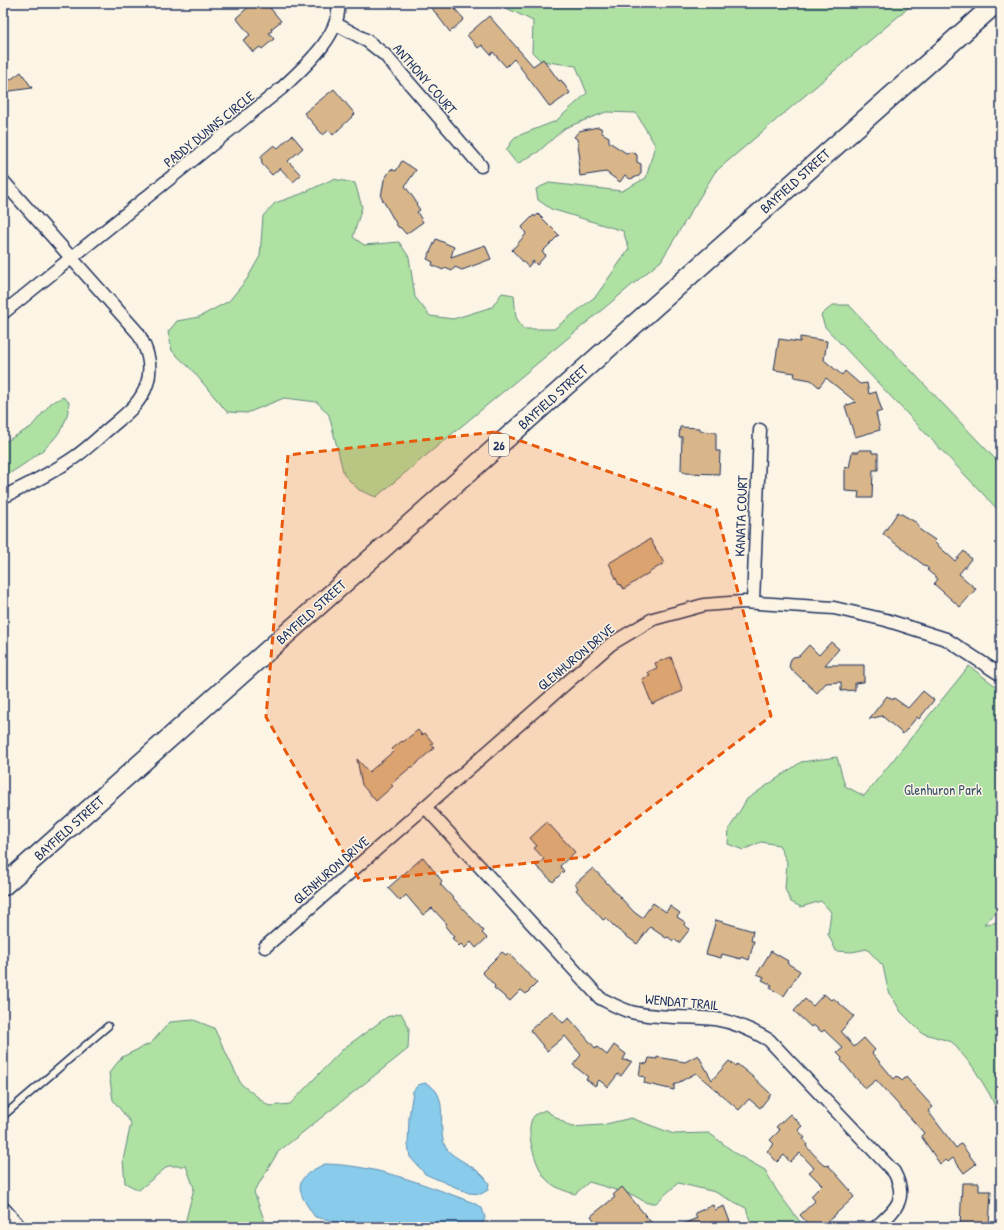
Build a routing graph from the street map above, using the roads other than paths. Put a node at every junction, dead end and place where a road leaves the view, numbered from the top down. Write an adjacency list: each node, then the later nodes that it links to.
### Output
1 (338, 3): 3 (street, PADDY DUNNS CIRCLE)
2 (996, 3): 13 (main road, BAYFIELD STREET / 26)
3 (336, 24): 4 (street, ANTHONY COURT); 6 (street, PADDY DUNNS CIRCLE)
4 (481, 166)
5 (3, 181): 6 (street)
6 (72, 259): 7 (street, PADDY DUNNS CIRCLE); 9 (street)
7 (3, 313)
8 (760, 430): 10 (street, KANATA COURT)
9 (3, 497)
10 (753, 602): 11 (street, GLENHURON DRIVE); 12 (street, GLENHURON DRIVE)
11 (1001, 675)
12 (426, 808): 14 (street, GLENHURON DRIVE); 19 (street, WENDAT TRAIL)
13 (3, 886)
14 (265, 948)
15 (108, 1026): 16 (lane)
16 (3, 1116)
17 (3, 1210): 18 (street)
18 (18, 1227)
19 (876, 1227)

